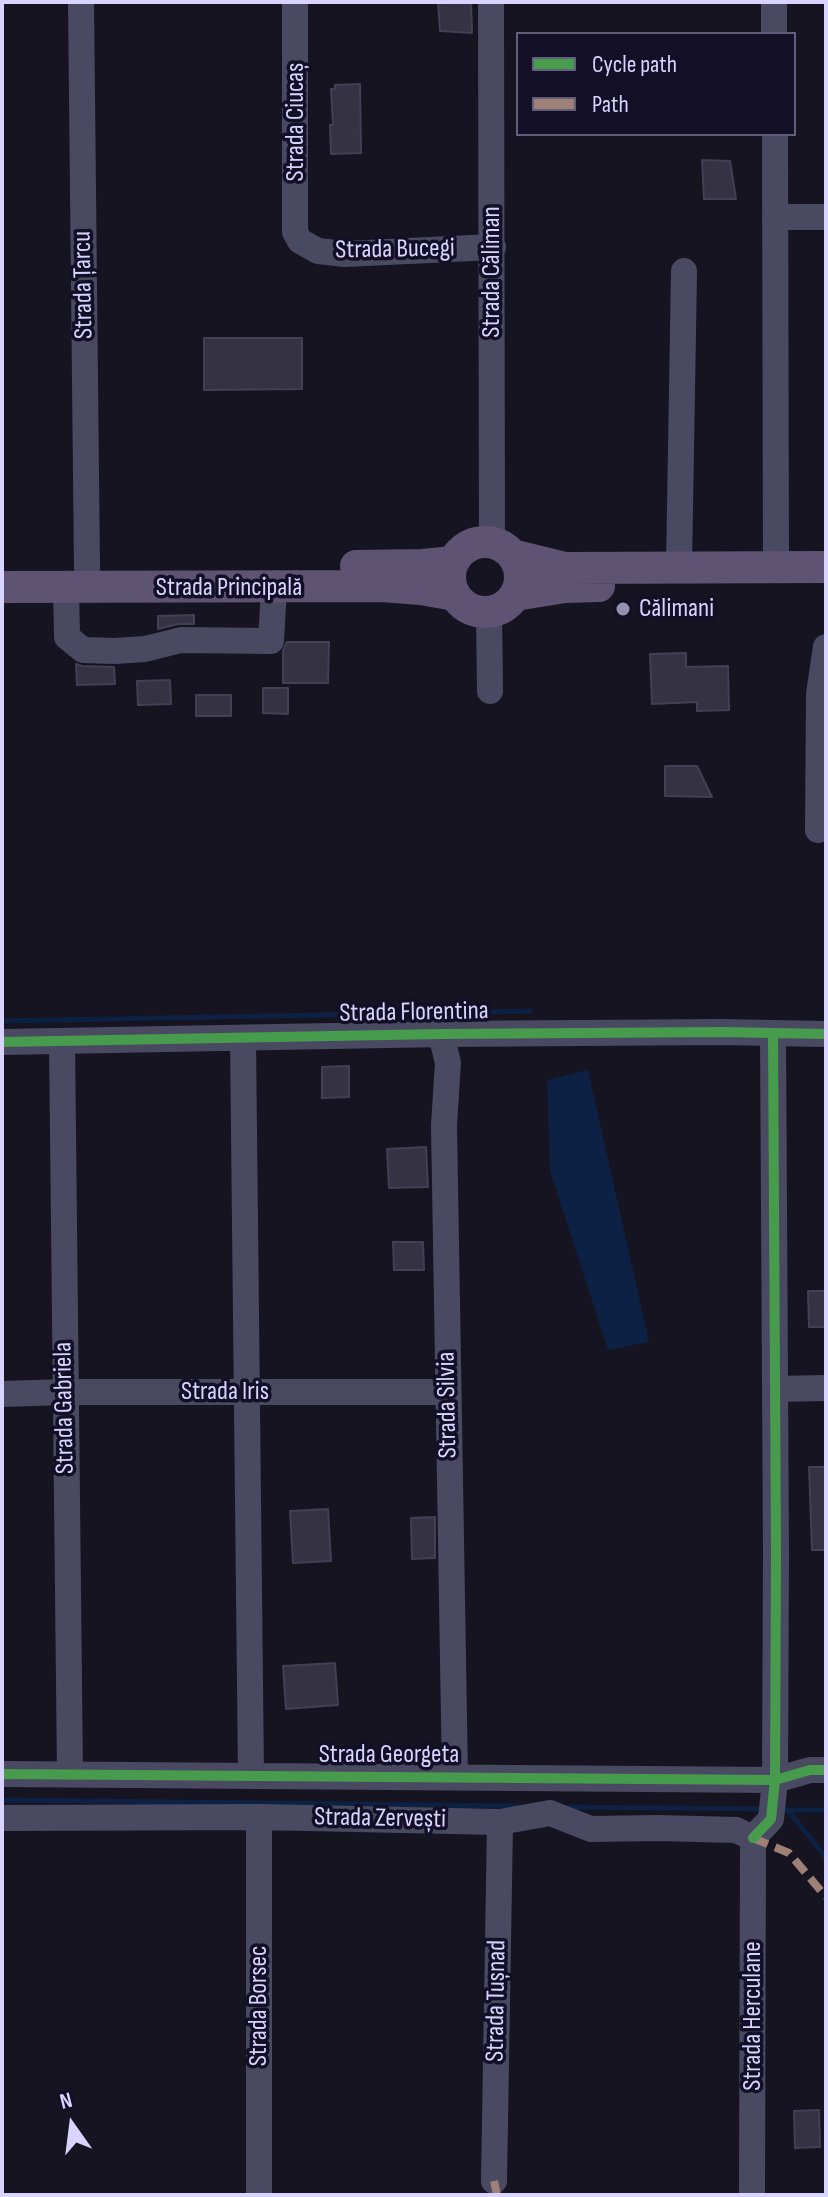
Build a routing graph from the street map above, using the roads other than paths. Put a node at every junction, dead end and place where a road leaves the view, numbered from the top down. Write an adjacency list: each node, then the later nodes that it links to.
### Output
1 (81, 2): 18 (street, Strada Țarcu)
2 (295, 2): 9 (street, Strada Ciucaș)
3 (491, 2): 10 (street, Strada Căliman)
4 (774, 2): 5 (street)
5 (774, 32)
6 (775, 136): 7 (street)
7 (775, 217): 8 (street); 17 (street)
8 (826, 217)
9 (300, 241): 10 (street, Strada Bucegi)
10 (493, 247): 12 (street, Strada Căliman)
11 (684, 271): 14 (street)
12 (502, 549): 13 (main road); 14 (main road); 23 (main road)
13 (453, 562): 18 (main road, Strada Principală); 22 (main road)
14 (679, 567): 17 (main road)
15 (826, 567): 17 (main road)
16 (2, 568): 18 (main road, Strada Principală)
17 (776, 568)
18 (76, 578): 20 (main road, Strada Principală); 21 (main road, Strada Principală); 21 (street, Strada Țarcu)
19 (826, 585): 23 (main road)
20 (2, 587)
21 (274, 588): 22 (main road, Strada Principală)
22 (455, 595): 23 (main road)
23 (502, 603): 25 (street)
24 (826, 647): 26 (street)
25 (490, 691)
26 (818, 830)
27 (441, 1034): 28 (street, Strada Florentina); 30 (street, Strada Florentina); 37 (street, Strada Silvia)
28 (773, 1034): 29 (street, Strada Florentina); 34 (street, Strada Herculane)
29 (826, 1034)
30 (243, 1039): 31 (street, Strada Florentina); 36 (street)
31 (62, 1041): 32 (street, Strada Florentina); 35 (street, Strada Gabriela)
32 (2, 1042)
33 (826, 1388): 34 (street)
34 (775, 1389): 44 (street, Strada Herculane)
35 (65, 1392): 36 (street, Strada Iris); 38 (street, Strada Iris); 41 (street, Strada Gabriela)
36 (247, 1392): 37 (street, Strada Iris); 42 (street)
37 (448, 1392): 43 (street, Strada Silvia)
38 (2, 1394)
39 (826, 1770): 44 (street, Strada Georgeta)
40 (2, 1774): 41 (street, Strada Georgeta)
41 (70, 1774): 42 (street, Strada Georgeta)
42 (251, 1776): 43 (street, Strada Georgeta)
43 (455, 1777): 44 (street, Strada Georgeta)
44 (775, 1780): 48 (street, Strada Herculane)
45 (259, 1817): 46 (street, Strada Zervești); 47 (street, Strada Zervești); 50 (street, Strada Borsec)
46 (2, 1818)
47 (500, 1822): 48 (street, Strada Zervești); 49 (street, Strada Tușnad)
48 (762, 1829): 51 (street, Strada Herculane)
49 (494, 2181)
50 (259, 2195)
51 (752, 2195)

